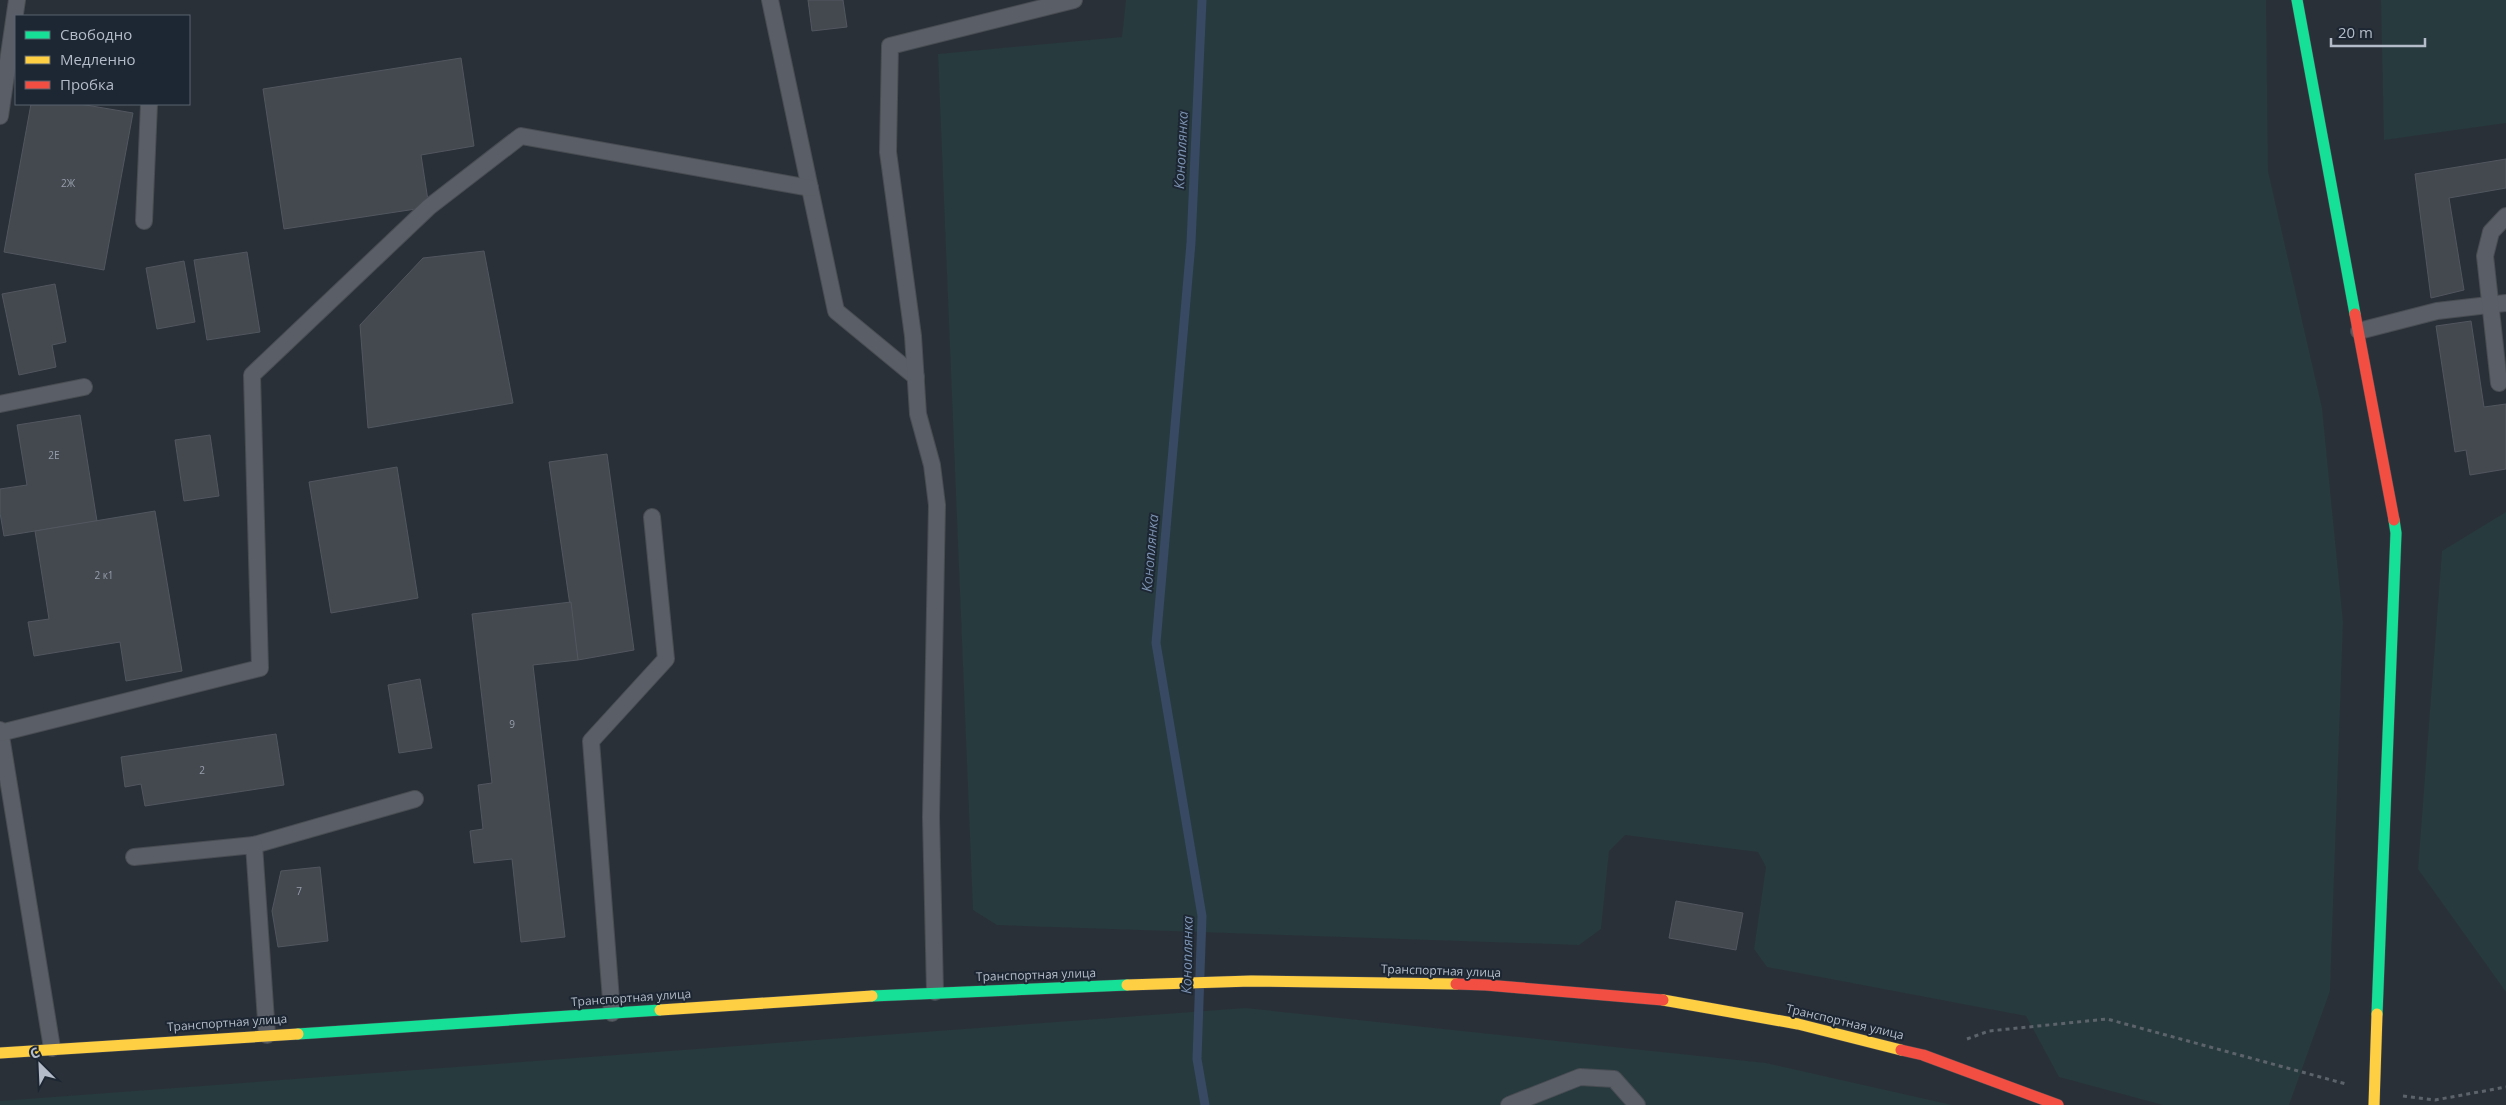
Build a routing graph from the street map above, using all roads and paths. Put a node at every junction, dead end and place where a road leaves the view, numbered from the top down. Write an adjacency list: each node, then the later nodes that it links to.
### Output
1 (17, 0): 5 (lane)
2 (770, 0): 10 (lane)
3 (1074, 0): 16 (lane)
4 (2297, 0): 15 (main road)
5 (16, 15)
6 (15, 27): 7 (lane)
7 (10, 93): 9 (lane)
8 (149, 105): 12 (lane)
9 (0, 116)
10 (810, 188): 16 (lane); 21 (lane)
11 (2506, 216): 14 (lane)
12 (144, 221)
13 (2506, 303): 14 (lane)
14 (2490, 305): 15 (lane); 17 (lane)
15 (2359, 332): 32 (main road)
16 (916, 377): 25 (lane)
17 (2499, 383)
18 (84, 387): 19 (lane)
19 (0, 404)
20 (652, 517): 26 (lane)
21 (0, 732): 29 (lane)
22 (415, 799): 23 (lane)
23 (254, 845): 24 (lane); 27 (lane)
24 (134, 857)
25 (936, 992): 26 (main road, Транспортная улица); 35 (main road, Транспортная улица)
26 (612, 1013): 27 (main road, Транспортная улица)
27 (266, 1035): 29 (main road, Транспортная улица)
28 (1964, 1040): 32 (path)
29 (52, 1048): 30 (main road, Транспортная улица)
30 (0, 1052)
31 (2506, 1087): 32 (path)
32 (2374, 1092): 36 (main road)
33 (1509, 1105): 34 (lane)
34 (1637, 1105)
35 (2058, 1105)
36 (2374, 1105)

